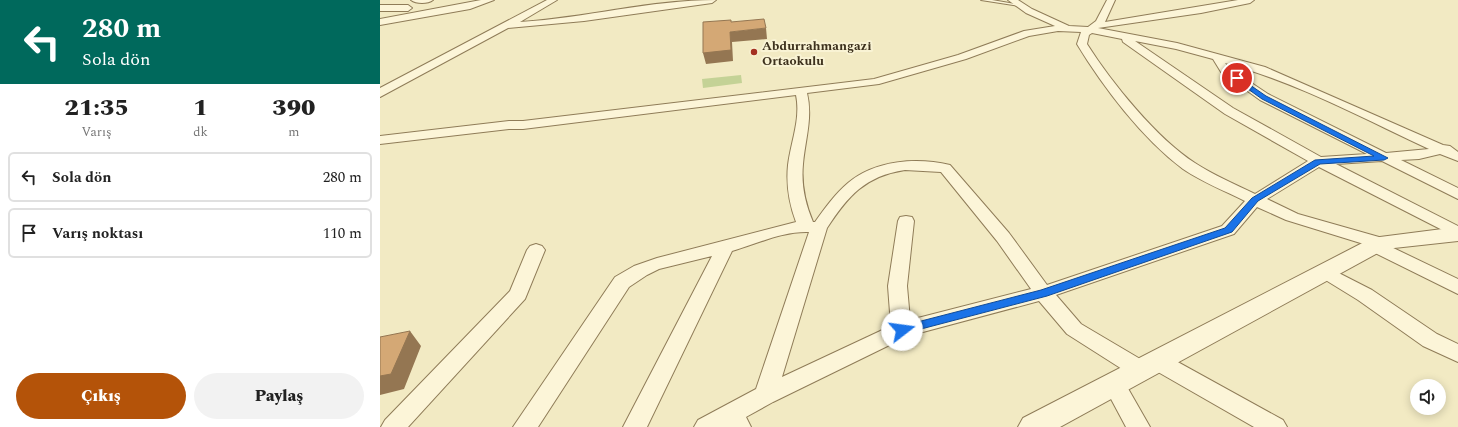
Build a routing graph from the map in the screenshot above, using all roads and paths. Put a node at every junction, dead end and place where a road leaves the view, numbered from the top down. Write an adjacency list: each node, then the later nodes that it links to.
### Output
1 (416, 0): 2 (street); 13 (street)
2 (429, 0)
3 (478, 0): 11 (street)
4 (490, 0): 11 (street)
5 (553, 0): 16 (street)
6 (712, 0): 16 (street)
7 (983, 0): 10 (lane)
8 (1111, 0): 17 (street)
9 (1250, 0): 17 (street)
10 (1015, 2): 18 (street)
11 (464, 7): 14 (street)
12 (380, 8): 13 (street)
13 (408, 8): 14 (street)
14 (408, 18): 15 (street)
15 (380, 22)
16 (504, 26): 22 (street); 23 (street)
17 (1094, 28): 18 (street); 19 (street); 33 (street)
18 (1071, 29): 21 (street)
19 (1118, 35): 20 (street); 31 (street)
20 (1216, 56): 28 (street); 30 (street)
21 (801, 92): 24 (street); 35 (street)
22 (380, 93)
23 (380, 104)
24 (523, 125): 25 (street); 26 (street)
25 (380, 140)
26 (380, 148)
27 (1458, 148): 28 (street)
28 (1441, 149): 29 (street); 30 (street)
29 (1458, 157)
30 (1384, 158): 31 (street); 32 (street)
31 (1318, 161): 33 (street); 36 (street)
32 (1458, 194)
33 (1255, 200): 37 (street); 42 (street)
34 (906, 221): 43 (street)
35 (812, 227): 38 (street); 42 (street); 47 (street)
36 (1458, 234): 37 (street)
37 (1378, 245): 40 (street); 41 (street)
38 (725, 247): 50 (street); 51 (street)
39 (536, 250): 49 (street)
40 (1325, 272): 44 (street); 45 (street)
41 (1458, 287)
42 (1043, 293): 43 (street); 45 (street)
43 (902, 330): 47 (street)
44 (1458, 354)
45 (1149, 365): 46 (street); 55 (street)
46 (1114, 384): 53 (street); 54 (street)
47 (765, 395): 48 (street)
48 (736, 420): 52 (street)
49 (393, 427)
50 (525, 427)
51 (636, 427)
52 (706, 427)
53 (1032, 427)
54 (1138, 427)
55 (1275, 427)

